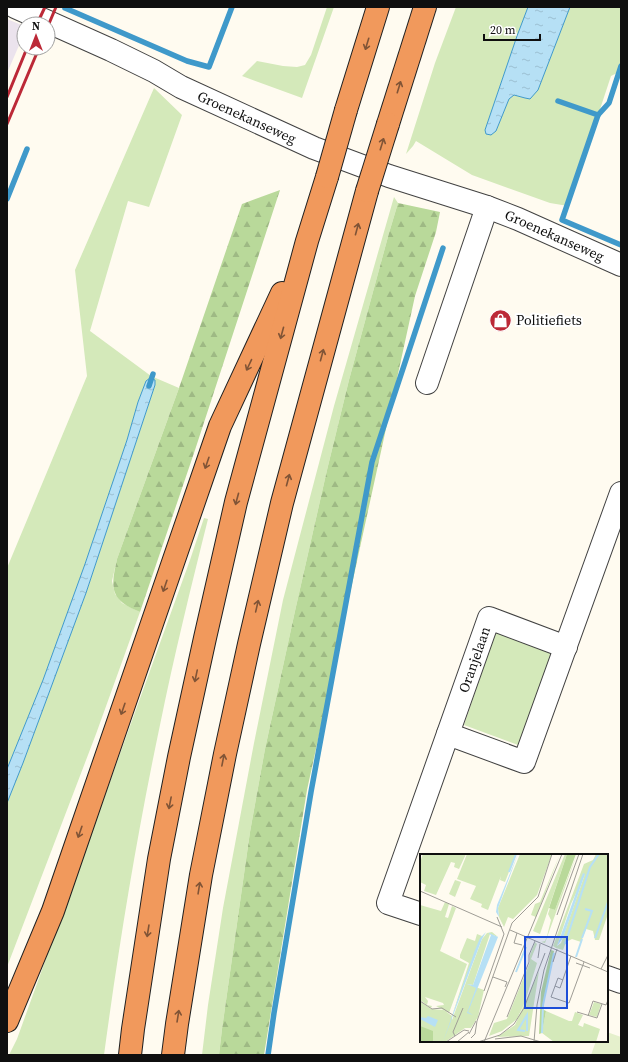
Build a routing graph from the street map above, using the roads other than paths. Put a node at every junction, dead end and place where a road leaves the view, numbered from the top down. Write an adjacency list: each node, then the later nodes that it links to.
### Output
1 (15, 7): 4 (street, Groenekanseweg)
2 (378, 7): 5 (highway, one-way to 5, bridge)
3 (425, 7): 16 (highway, one-way to 3, bridge)
4 (487, 207): 6 (street, Groenekanseweg); 7 (street, Groenekanseweg)
5 (307, 241): 14 (highway, one-way to 14); 15 (highway, one-way to 15)
6 (621, 265)
7 (427, 383)
8 (621, 493): 9 (street)
9 (566, 647): 10 (street); 10 (street, Oranjelaan)
10 (448, 734): 11 (street, Oranjelaan)
11 (420, 914)
12 (608, 977): 13 (street)
13 (621, 982)
14 (7, 1021)
15 (130, 1055)
16 (174, 1055)

